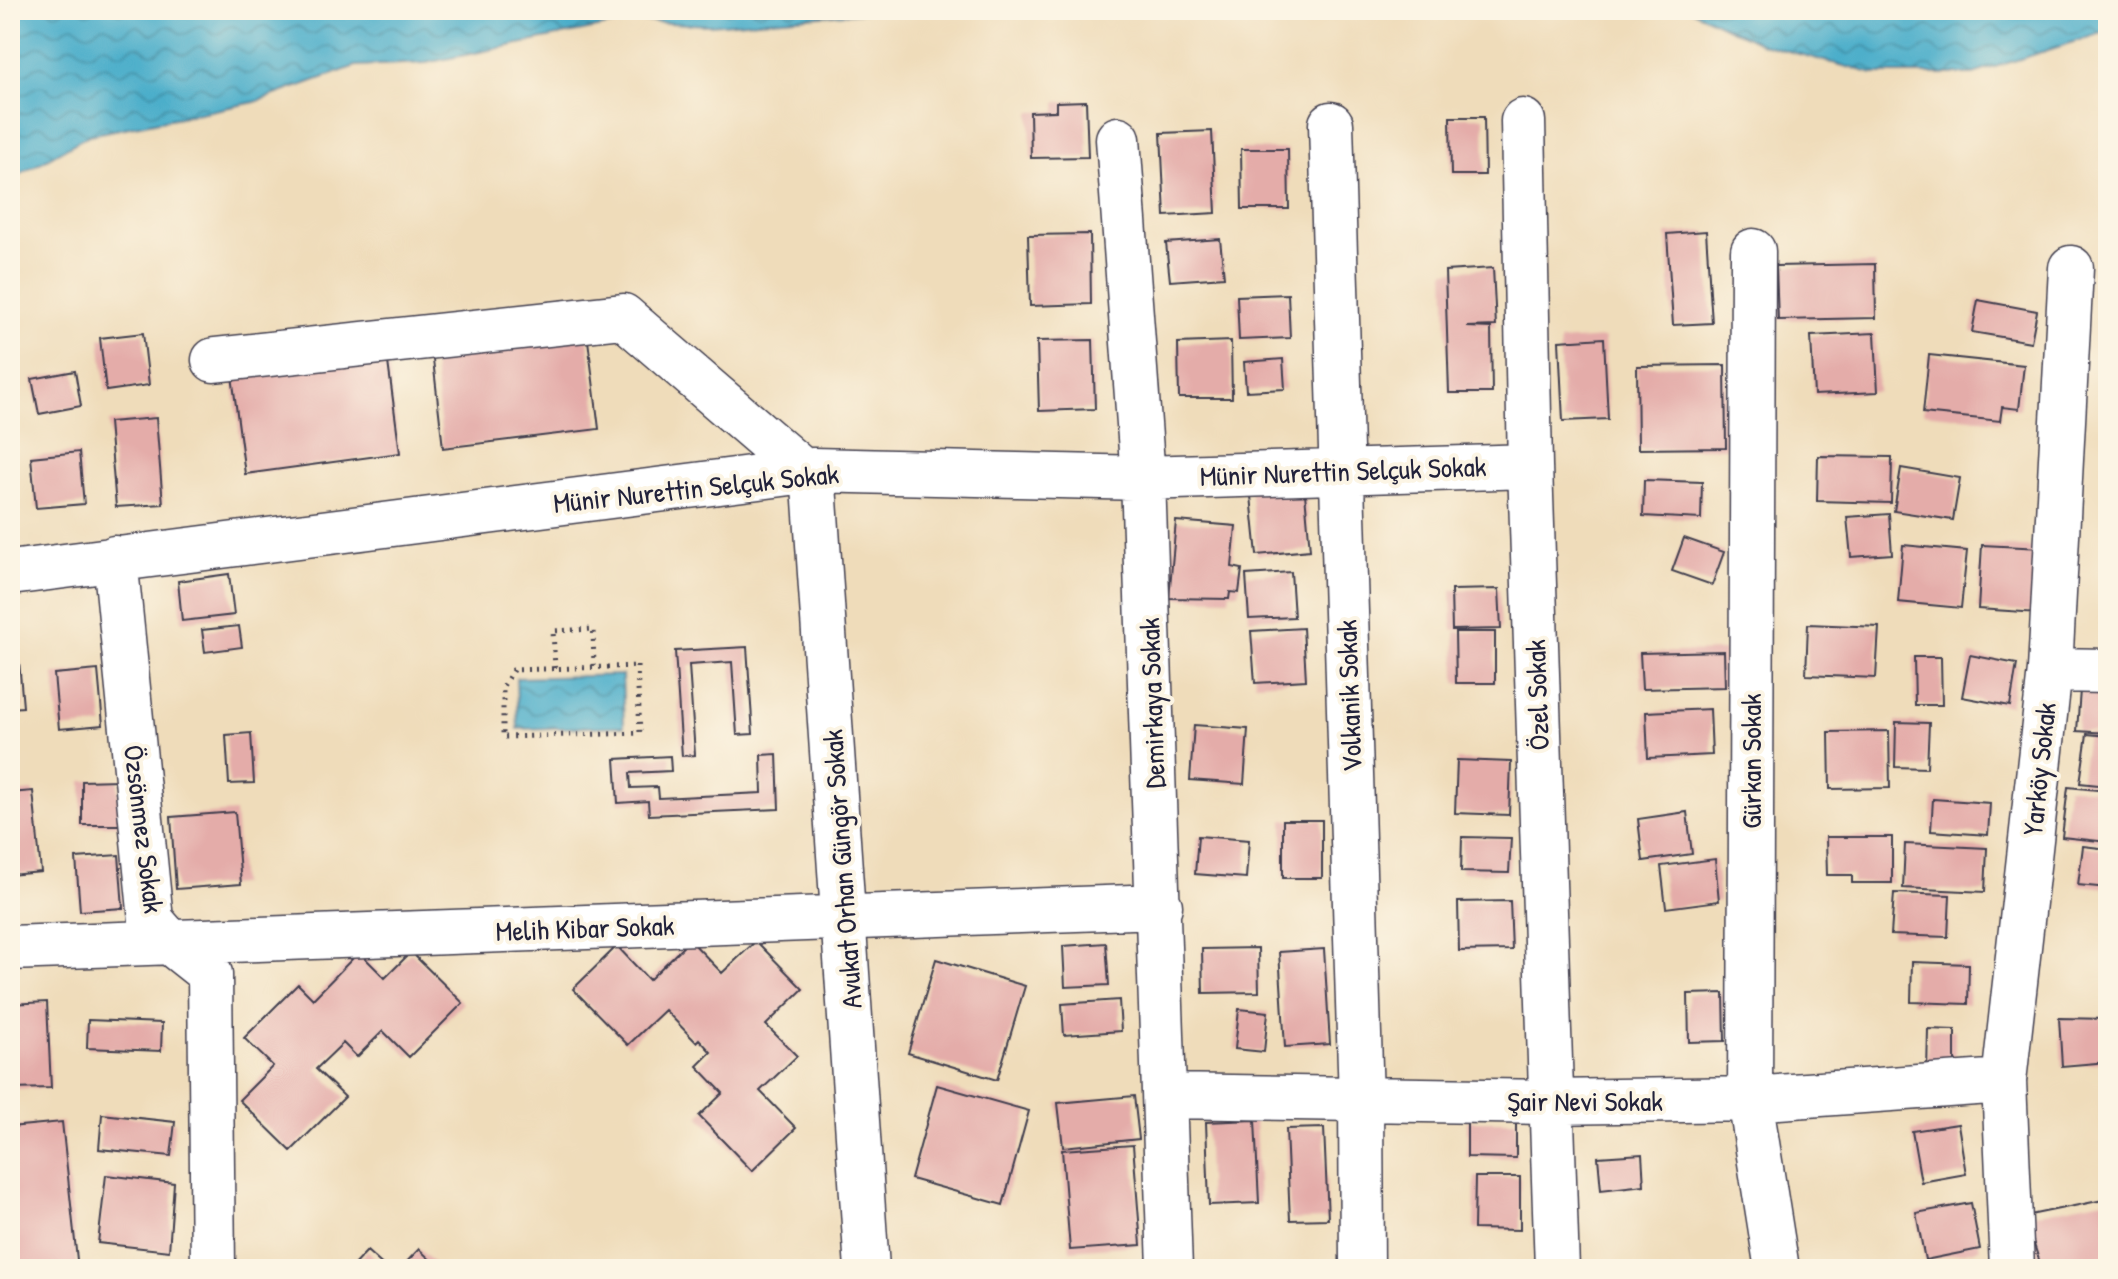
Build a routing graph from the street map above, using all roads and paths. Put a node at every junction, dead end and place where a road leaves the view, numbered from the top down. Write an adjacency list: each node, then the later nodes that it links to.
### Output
1 (1523, 121): 7 (street, Özel Sokak)
2 (1331, 124): 8 (street, Volkanik Sokak)
3 (1118, 139): 10 (street, Demirkaya Sokak)
4 (1753, 251): 23 (street, Gürkan Sokak)
5 (2071, 268): 15 (street, Yarköy Sokak)
6 (214, 360): 9 (street)
7 (1530, 466): 8 (street, Münir Nurettin Selçuk Sokak); 25 (street, Özel Sokak)
8 (1342, 469): 10 (street, Münir Nurettin Selçuk Sokak); 24 (street, Volkanik Sokak)
9 (808, 471): 10 (street, Münir Nurettin Selçuk Sokak); 11 (street, Münir Nurettin Selçuk Sokak); 18 (street, Avukat Orhan Güngör Sokak)
10 (1143, 478): 17 (street, Demirkaya Sokak)
11 (115, 558): 12 (street, Münir Nurettin Selçuk Sokak); 19 (street, Özsönmez Sokak)
12 (10, 573)
13 (594, 667): 14 (path); 14 (path); 14 (path)
14 (555, 668)
15 (2050, 670): 16 (street); 21 (street, Yarköy Sokak)
16 (2108, 671)
17 (1160, 906): 18 (street, Melih Kibar Sokak); 22 (street, Demirkaya Sokak)
18 (846, 918): 19 (street, Melih Kibar Sokak); 27 (street, Avukat Orhan Güngör Sokak)
19 (172, 944): 20 (street, Melih Kibar Sokak); 26 (street, Özsönmez Sokak)
20 (10, 948)
21 (2004, 1081): 23 (street, Şair Nevi Sokak); 32 (street, Yarköy Sokak)
22 (1165, 1096): 24 (street, Şair Nevi Sokak); 28 (street, Demirkaya Sokak)
23 (1750, 1099): 25 (street, Şair Nevi Sokak); 31 (street, Gürkan Sokak)
24 (1361, 1100): 25 (street, Şair Nevi Sokak); 29 (street, Volkanik Sokak)
25 (1550, 1102): 30 (street, Özel Sokak)
26 (213, 1269)
27 (867, 1269)
28 (1170, 1269)
29 (1362, 1269)
30 (1557, 1269)
31 (1777, 1269)
32 (2012, 1269)

